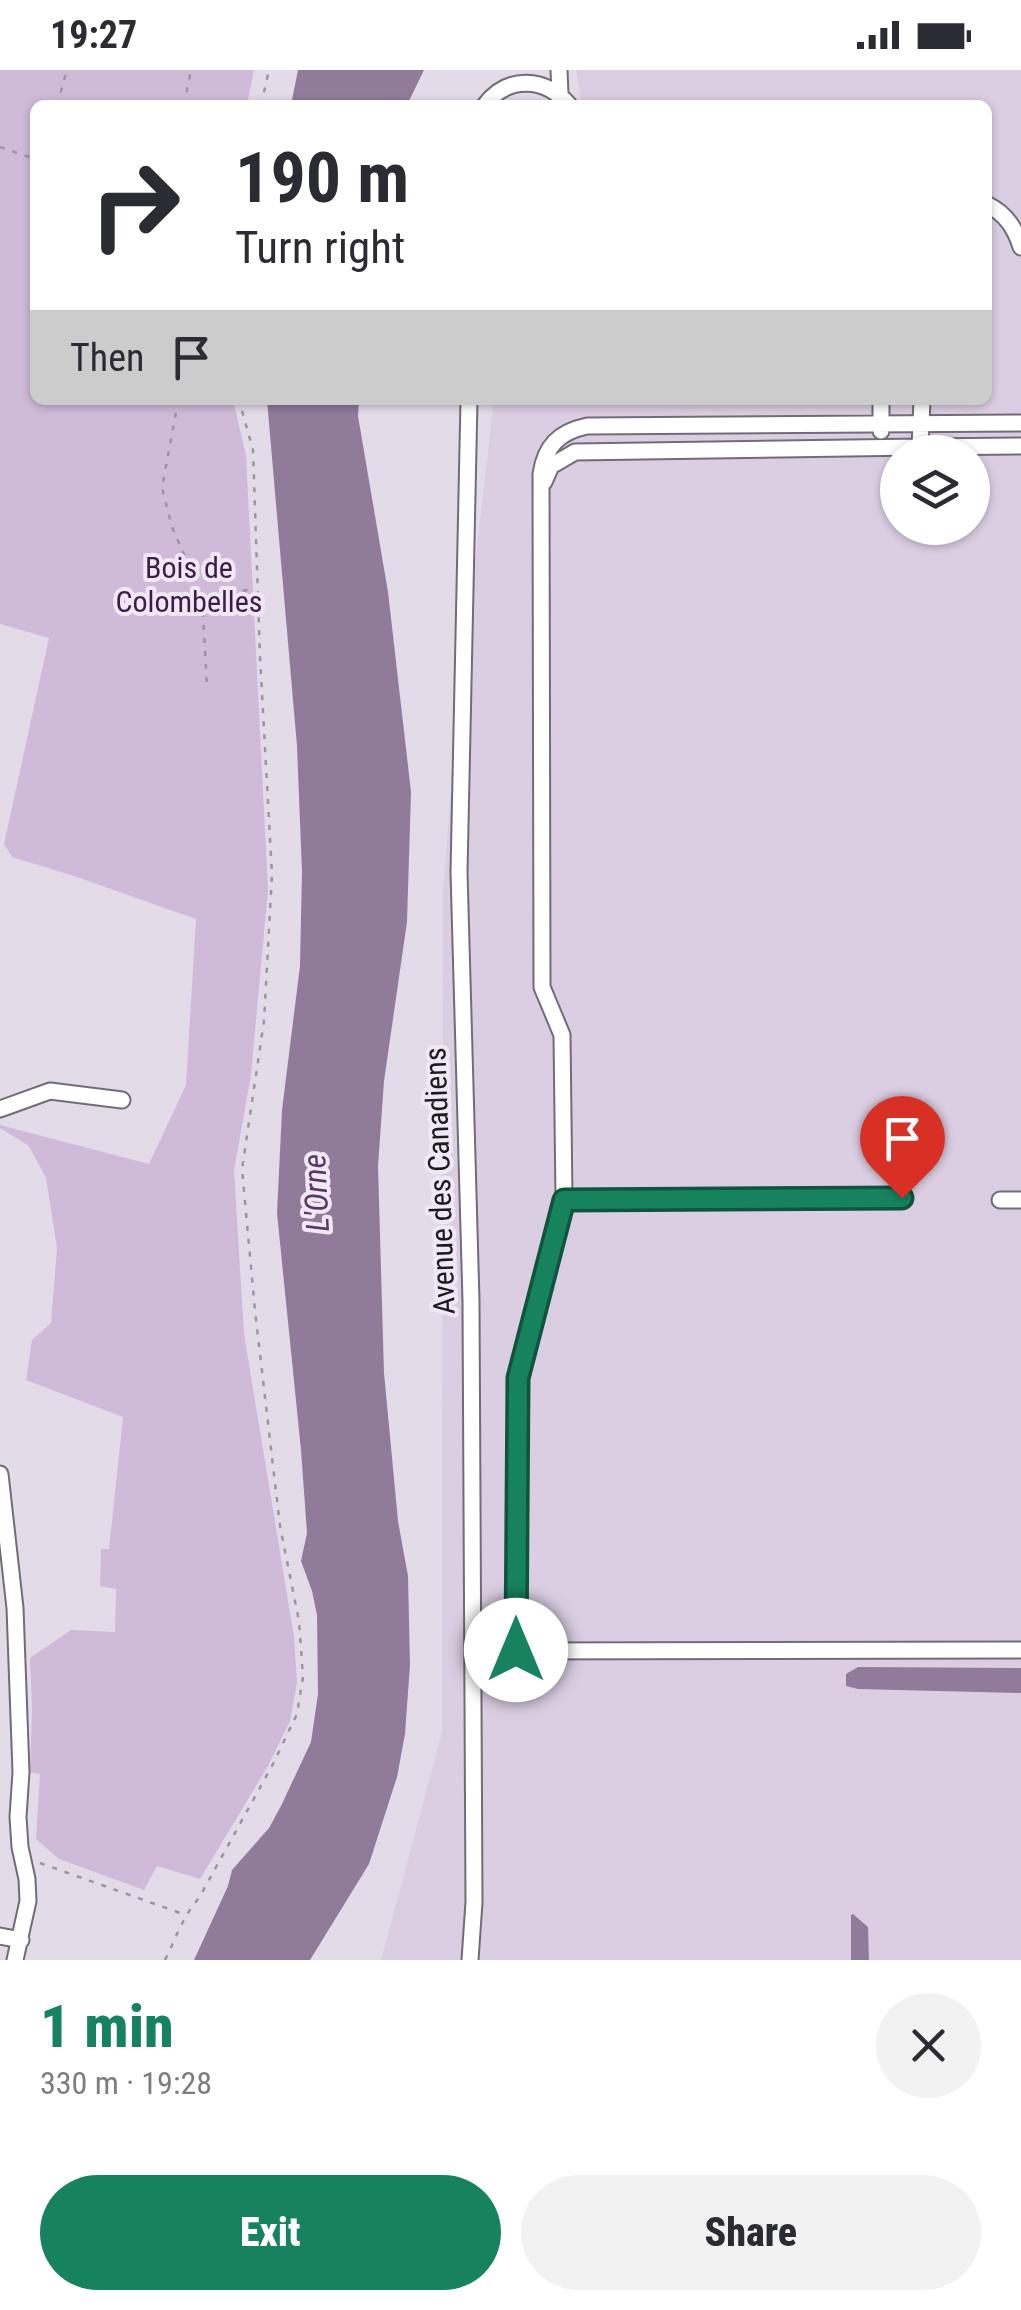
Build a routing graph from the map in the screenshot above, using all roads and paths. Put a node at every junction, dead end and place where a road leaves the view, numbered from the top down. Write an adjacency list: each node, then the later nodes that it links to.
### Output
1 (67, 70): 7 (path)
2 (190, 70): 8 (path)
3 (269, 70): 9 (path)
4 (524, 70): 6 (street)
5 (559, 70): 11 (street)
6 (504, 87): 10 (street); 11 (street)
7 (58, 100)
8 (185, 100)
9 (262, 100)
10 (488, 100)
11 (564, 100)
12 (0, 147): 13 (path)
13 (30, 157)
14 (992, 207): 15 (street)
15 (1021, 247)
16 (177, 405): 31 (path)
17 (240, 405): 30 (path)
18 (469, 405): 48 (street, Avenue des Canadiens)
19 (881, 405): 22 (street)
20 (922, 405): 23 (street)
21 (1021, 423): 23 (street)
22 (881, 425): 23 (street); 24 (street); 29 (street)
23 (921, 425): 25 (street)
24 (881, 435)
25 (921, 435)
26 (990, 446): 27 (street)
27 (1021, 446)
28 (880, 448): 29 (street)
29 (540, 491): 36 (street)
30 (257, 589): 31 (path); 43 (path)
31 (202, 596): 32 (path)
32 (207, 687)
33 (122, 1100): 34 (street)
34 (0, 1109)
35 (902, 1198): 36 (street)
36 (564, 1200): 41 (street)
37 (1000, 1200): 38 (street)
38 (1021, 1200)
39 (0, 1474): 40 (street)
40 (6, 1594): 42 (street)
41 (1021, 1650)
42 (24, 1863): 43 (path); 45 (street)
43 (184, 1914): 47 (path)
44 (0, 1936): 45 (street)
45 (21, 1940): 46 (street)
46 (15, 1960)
47 (165, 1960)
48 (470, 1960)

